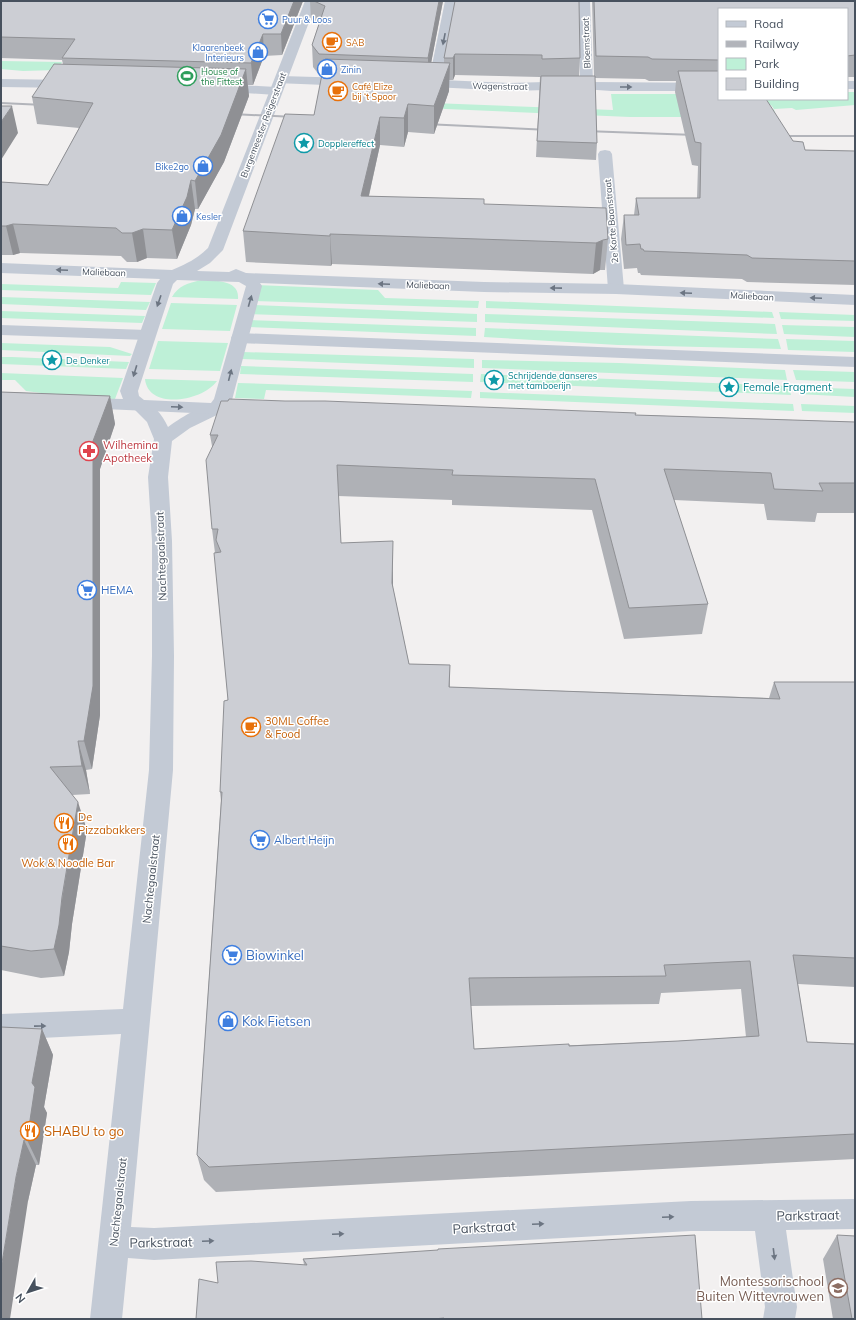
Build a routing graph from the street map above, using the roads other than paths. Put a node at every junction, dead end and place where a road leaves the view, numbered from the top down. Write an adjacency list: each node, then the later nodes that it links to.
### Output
1 (311, 1): 9 (street, Burgemeester Reigerstraat)
2 (451, 1): 8 (street, one-way to 8)
3 (584, 1): 10 (street, Bloemstraat)
4 (359, 82): 9 (street)
5 (1, 83): 7 (street)
6 (405, 83): 8 (street, Wagenstraat)
7 (84, 84)
8 (435, 84): 10 (street, Wagenstraat)
9 (278, 85): 12 (street); 14 (street, Burgemeester Reigerstraat)
10 (587, 85): 11 (street, Wagenstraat, one-way to 11)
11 (718, 87)
12 (205, 88)
13 (605, 154): 18 (street, 2e Korte Baanstraat)
14 (215, 250): 16 (street, Burgemeester Reigerstraat); 17 (street)
15 (1, 268): 16 (street, Maliebaan, one-way to 15)
16 (175, 274): 17 (street, Maliebaan); 21 (street, Burgemeester Reigerstraat, one-way to 21)
17 (245, 279): 18 (street, Maliebaan, one-way to 17); 22 (street, one-way to 17)
18 (616, 289): 19 (street, Maliebaan, one-way to 18)
19 (855, 300)
20 (1, 330): 21 (street)
21 (147, 335): 25 (street, Nachtegaalstraat, one-way to 25)
22 (239, 338): 23 (street); 26 (street, one-way to 22)
23 (855, 362)
24 (63, 403): 25 (street)
25 (139, 405): 26 (street, one-way to 26); 28 (street, Nachtegaalstraat)
26 (215, 408): 27 (street); 28 (street)
27 (261, 410)
28 (163, 439): 29 (street, Nachtegaalstraat)
29 (137, 1021): 30 (street, one-way to 29); 33 (street, Nachtegaalstraat)
30 (1, 1027)
31 (855, 1214): 32 (street, Parkstraat)
32 (769, 1216): 33 (street, Parkstraat, one-way to 32); 35 (street, one-way to 35)
33 (114, 1242): 34 (street, Nachtegaalstraat)
34 (106, 1319)
35 (779, 1319)

